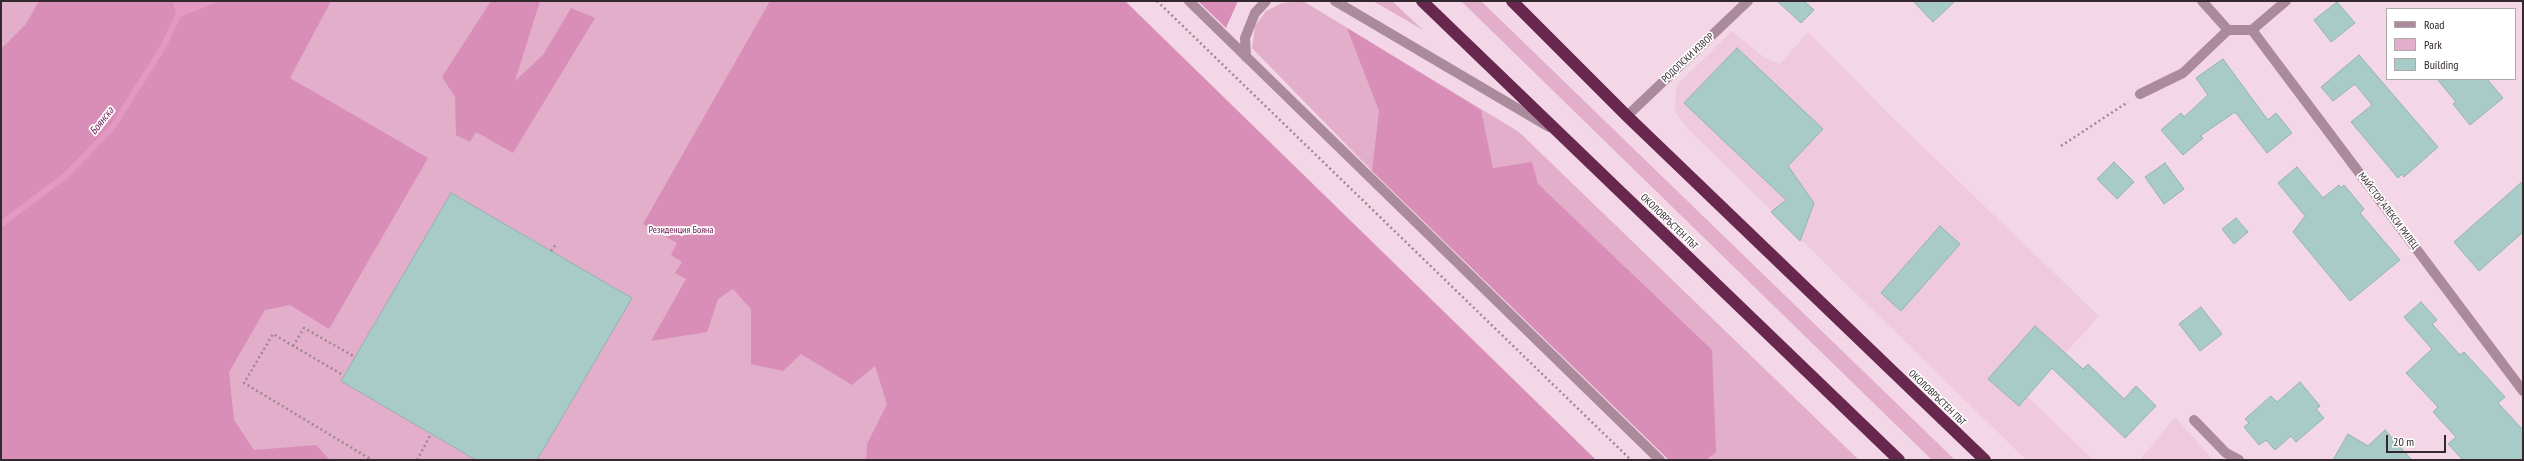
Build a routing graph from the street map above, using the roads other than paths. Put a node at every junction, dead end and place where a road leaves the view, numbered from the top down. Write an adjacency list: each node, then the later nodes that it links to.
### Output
1 (1189, 1): 11 (street)
2 (1266, 1): 11 (street)
3 (1335, 1): 14 (street)
4 (1422, 1): 14 (highway, ОКОЛОВРЪСТЕН ПЪТ)
5 (1512, 1): 13 (highway, ОКОЛОВРЪСТЕН ПЪТ)
6 (1748, 1): 13 (street, РОДОПСКИ ИЗВОР)
7 (2202, 1): 9 (street)
8 (2286, 1): 10 (street)
9 (2228, 30): 10 (street); 12 (street)
10 (2252, 30): 15 (street, МАЙСТОР АЛЕКСИ РИЛЕЦ)
11 (1246, 57): 17 (street)
12 (2140, 94)
13 (1627, 116): 19 (highway, ОКОЛОВРЪСТЕН ПЪТ)
14 (1562, 135): 18 (highway, ОКОЛОВРЪСТЕН ПЪТ)
15 (2523, 391)
16 (2194, 420): 20 (street)
17 (1660, 460)
18 (1899, 460)
19 (1985, 460)
20 (2239, 460)

